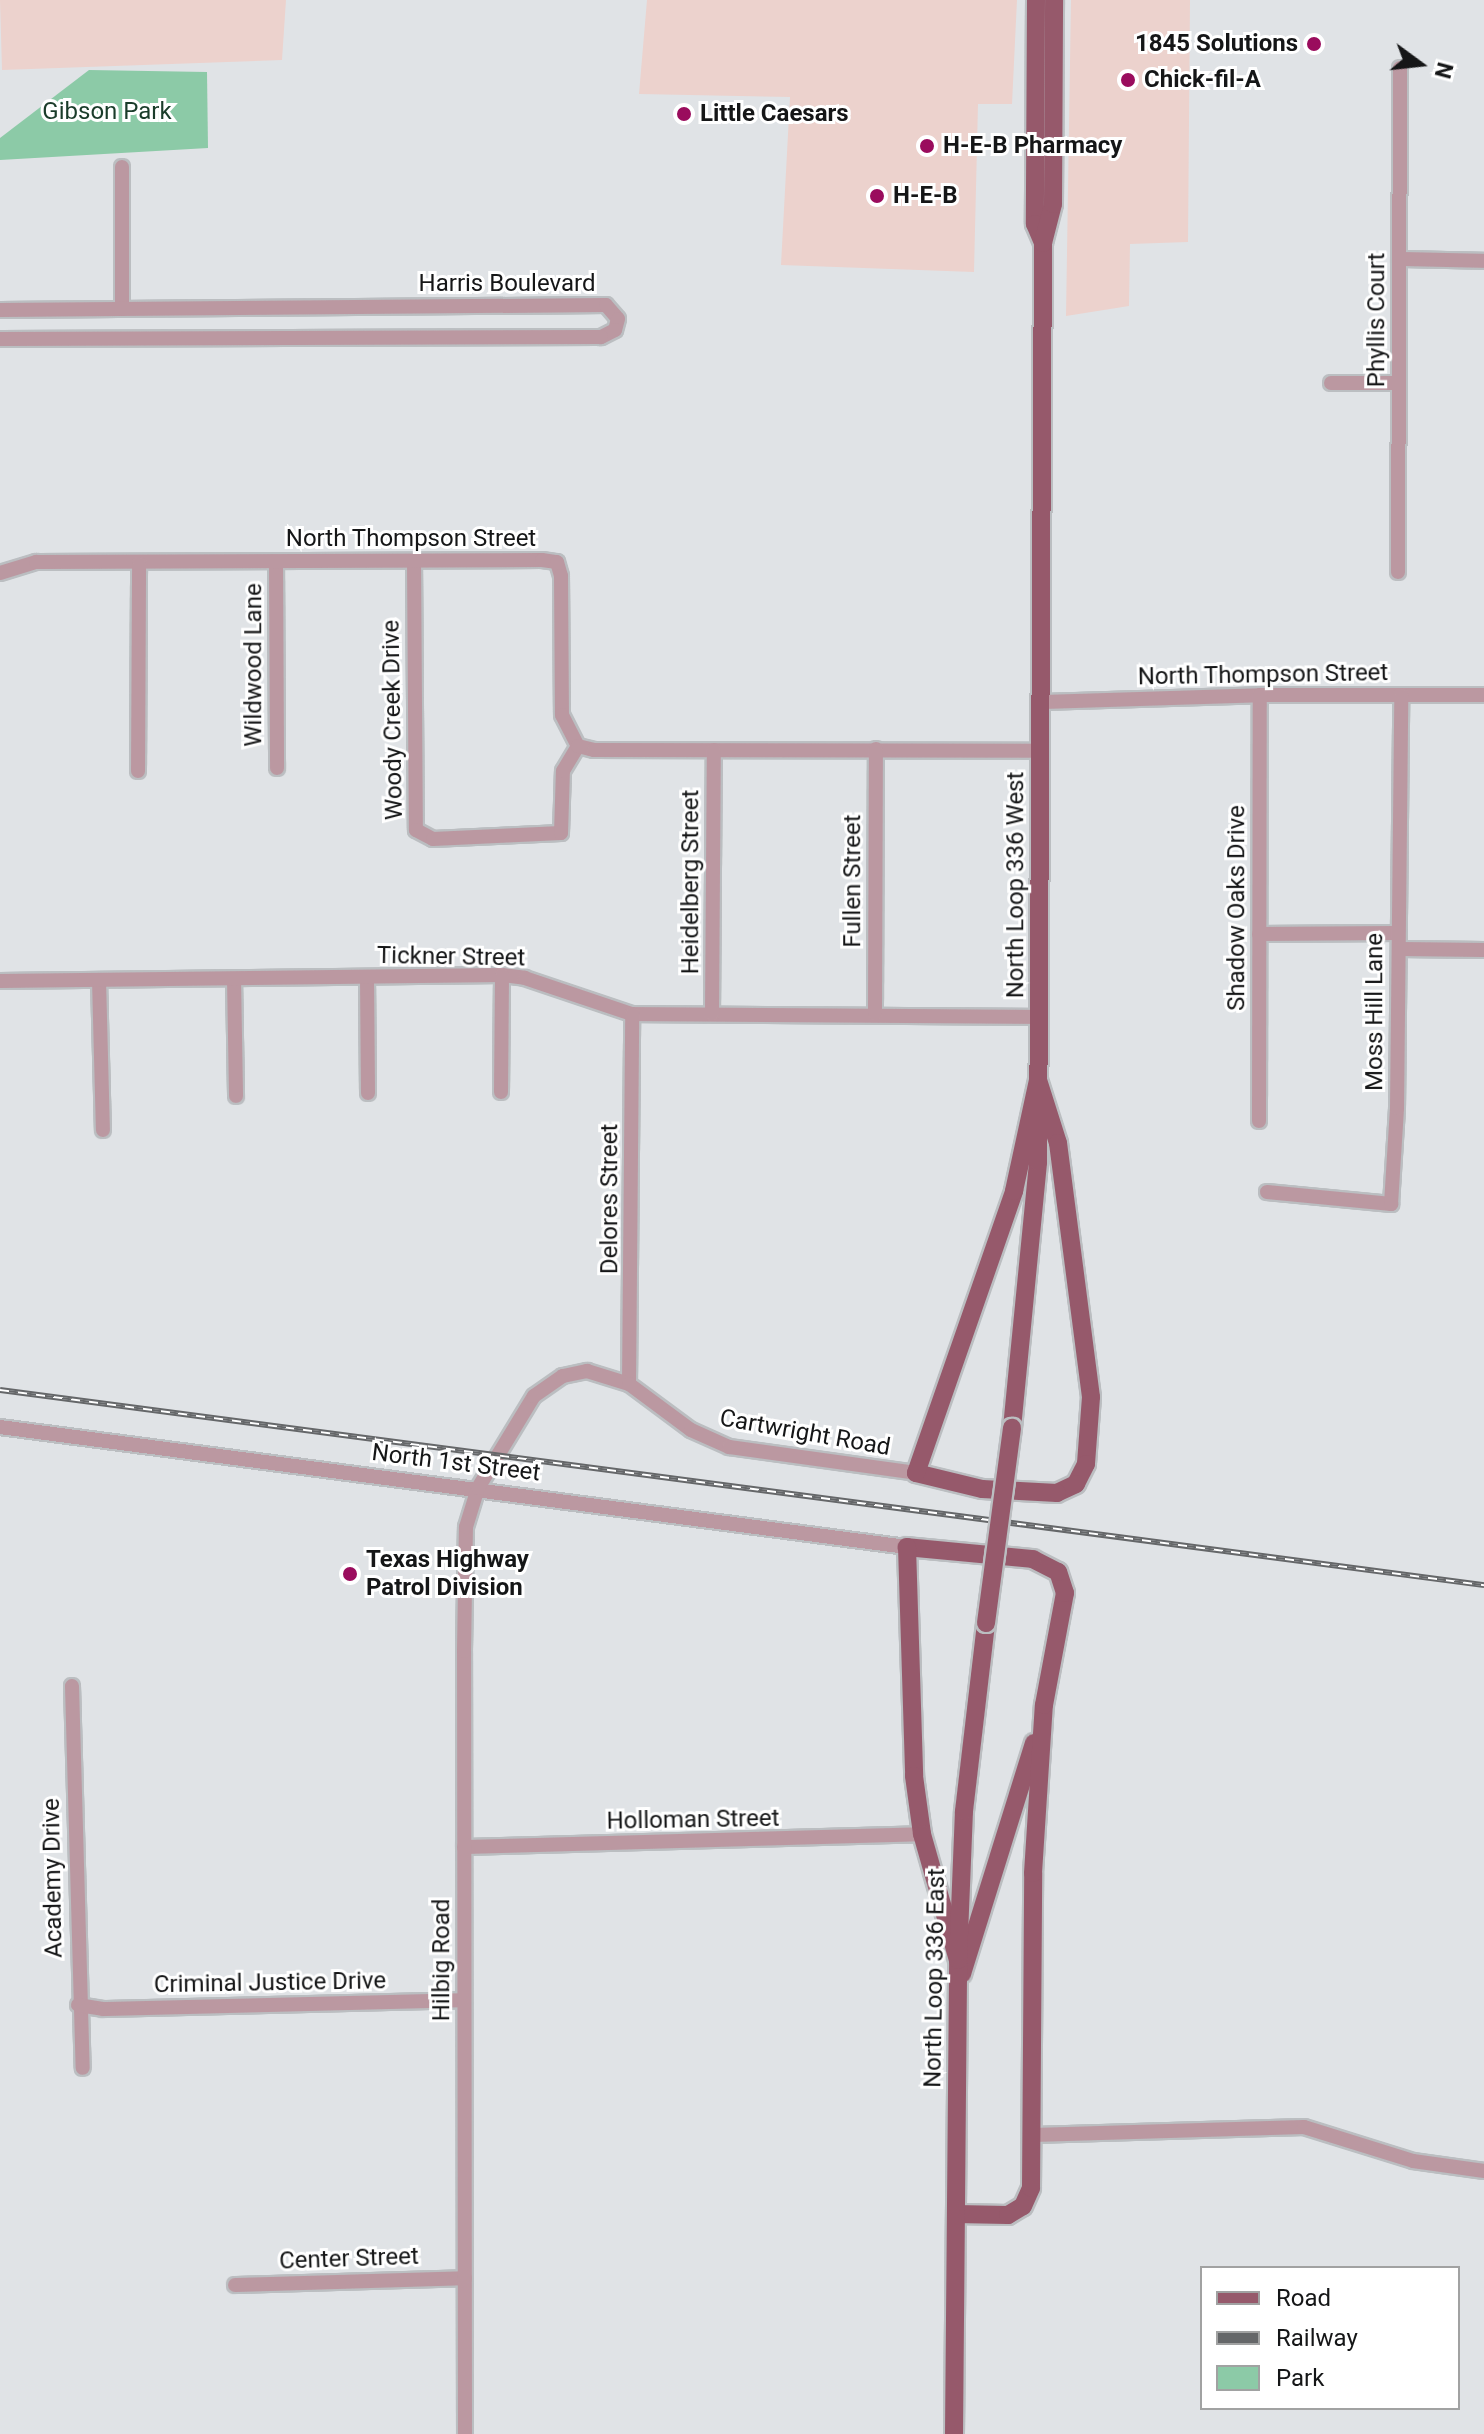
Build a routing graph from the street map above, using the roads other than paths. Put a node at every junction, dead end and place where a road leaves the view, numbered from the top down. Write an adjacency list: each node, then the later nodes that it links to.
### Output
1 (1036, 0): 3 (main road, North Loop 336 West)
2 (1054, 0): 5 (main road, North Loop 336 West)
3 (1036, 45): 5 (main road); 6 (main road, North Loop 336 West)
4 (1400, 68): 10 (street, Phyllis Court)
5 (1055, 88): 8 (main road, North Loop 336 West)
6 (1035, 94): 8 (main road); 9 (main road, North Loop 336 West)
7 (122, 167): 12 (street)
8 (1054, 167): 9 (main road, North Loop 336 West)
9 (1043, 243): 25 (main road, North Loop 336 West)
10 (1399, 259): 11 (street); 16 (street, Phyllis Court)
11 (1484, 261)
12 (122, 309): 13 (street, Harris Boulevard); 14 (street, Harris Boulevard)
13 (0, 310)
14 (0, 339)
15 (1331, 383): 16 (street)
16 (1399, 383): 20 (street, Phyllis Court)
17 (414, 561): 18 (street, North Thompson Street); 26 (street, North Thompson Street); 26 (street, Woody Creek Drive)
18 (276, 562): 19 (street, North Thompson Street); 30 (street, Wildwood Lane)
19 (139, 564): 21 (street, North Thompson Street); 31 (street)
20 (1398, 572)
21 (0, 573)
22 (1260, 695): 23 (street, North Thompson Street); 25 (street, North Thompson Street); 33 (street, Shadow Oaks Drive)
23 (1401, 695): 24 (street, North Thompson Street); 32 (street, Moss Hill Lane)
24 (1484, 695)
25 (1043, 702): 29 (main road, North Loop 336 West)
26 (578, 746): 28 (street)
27 (876, 749): 28 (street); 29 (street); 41 (street, Fullen Street)
28 (714, 750): 43 (street, Heidelberg Street)
29 (1041, 751): 44 (main road, North Loop 336 West)
30 (277, 768)
31 (138, 771)
32 (1397, 933): 33 (street); 34 (street, Moss Hill Lane)
33 (1259, 934): 49 (street, Shadow Oaks Drive)
34 (1400, 949): 35 (street); 51 (street, Moss Hill Lane)
35 (1484, 950)
36 (502, 975): 37 (street, Tickner Street); 42 (street, Tickner Street); 46 (street)
37 (367, 977): 38 (street, Tickner Street); 47 (street)
38 (234, 979): 39 (street, Tickner Street); 48 (street)
39 (99, 980): 40 (street, Tickner Street); 50 (street)
40 (0, 981)
41 (875, 1013): 43 (street, Tickner Street); 44 (street, Tickner Street)
42 (632, 1014): 43 (street, Tickner Street); 52 (street, Delores Street)
43 (712, 1014)
44 (1040, 1017): 45 (main road, North Loop 336 West)
45 (1038, 1080): 54 (main road); 54 (main road); 56 (main road, North Loop 336 West, bridge)
46 (501, 1092)
47 (368, 1093)
48 (236, 1096)
49 (1259, 1121)
50 (103, 1130)
51 (1267, 1192)
52 (629, 1384): 54 (street, Cartwright Road); 55 (street, Cartwright Road)
53 (0, 1427): 55 (street, North 1st Street)
54 (916, 1473)
55 (478, 1488): 57 (street, North 1st Street); 61 (street, Hilbig Road)
56 (999, 1526): 62 (main road, North Loop 336 East, bridge)
57 (907, 1547): 59 (main road); 60 (main road)
58 (72, 1686): 65 (street, Academy Drive)
59 (1044, 1705): 63 (main road); 67 (main road)
60 (922, 1834): 61 (street, Holloman Street); 62 (main road)
61 (464, 1847): 64 (street, Hilbig Road)
62 (958, 1960): 63 (main road, North Loop 336 East)
63 (958, 1985): 69 (main road, North Loop 336 East)
64 (464, 2000): 65 (street, Criminal Justice Drive); 70 (street, Hilbig Road)
65 (78, 2005): 66 (street, Academy Drive)
66 (83, 2068)
67 (1033, 2135): 68 (street); 69 (main road)
68 (1484, 2171)
69 (956, 2214): 73 (main road, North Loop 336 East)
70 (465, 2278): 71 (street, Center Street); 72 (street, Hilbig Road)
71 (235, 2285)
72 (465, 2434)
73 (954, 2434)

